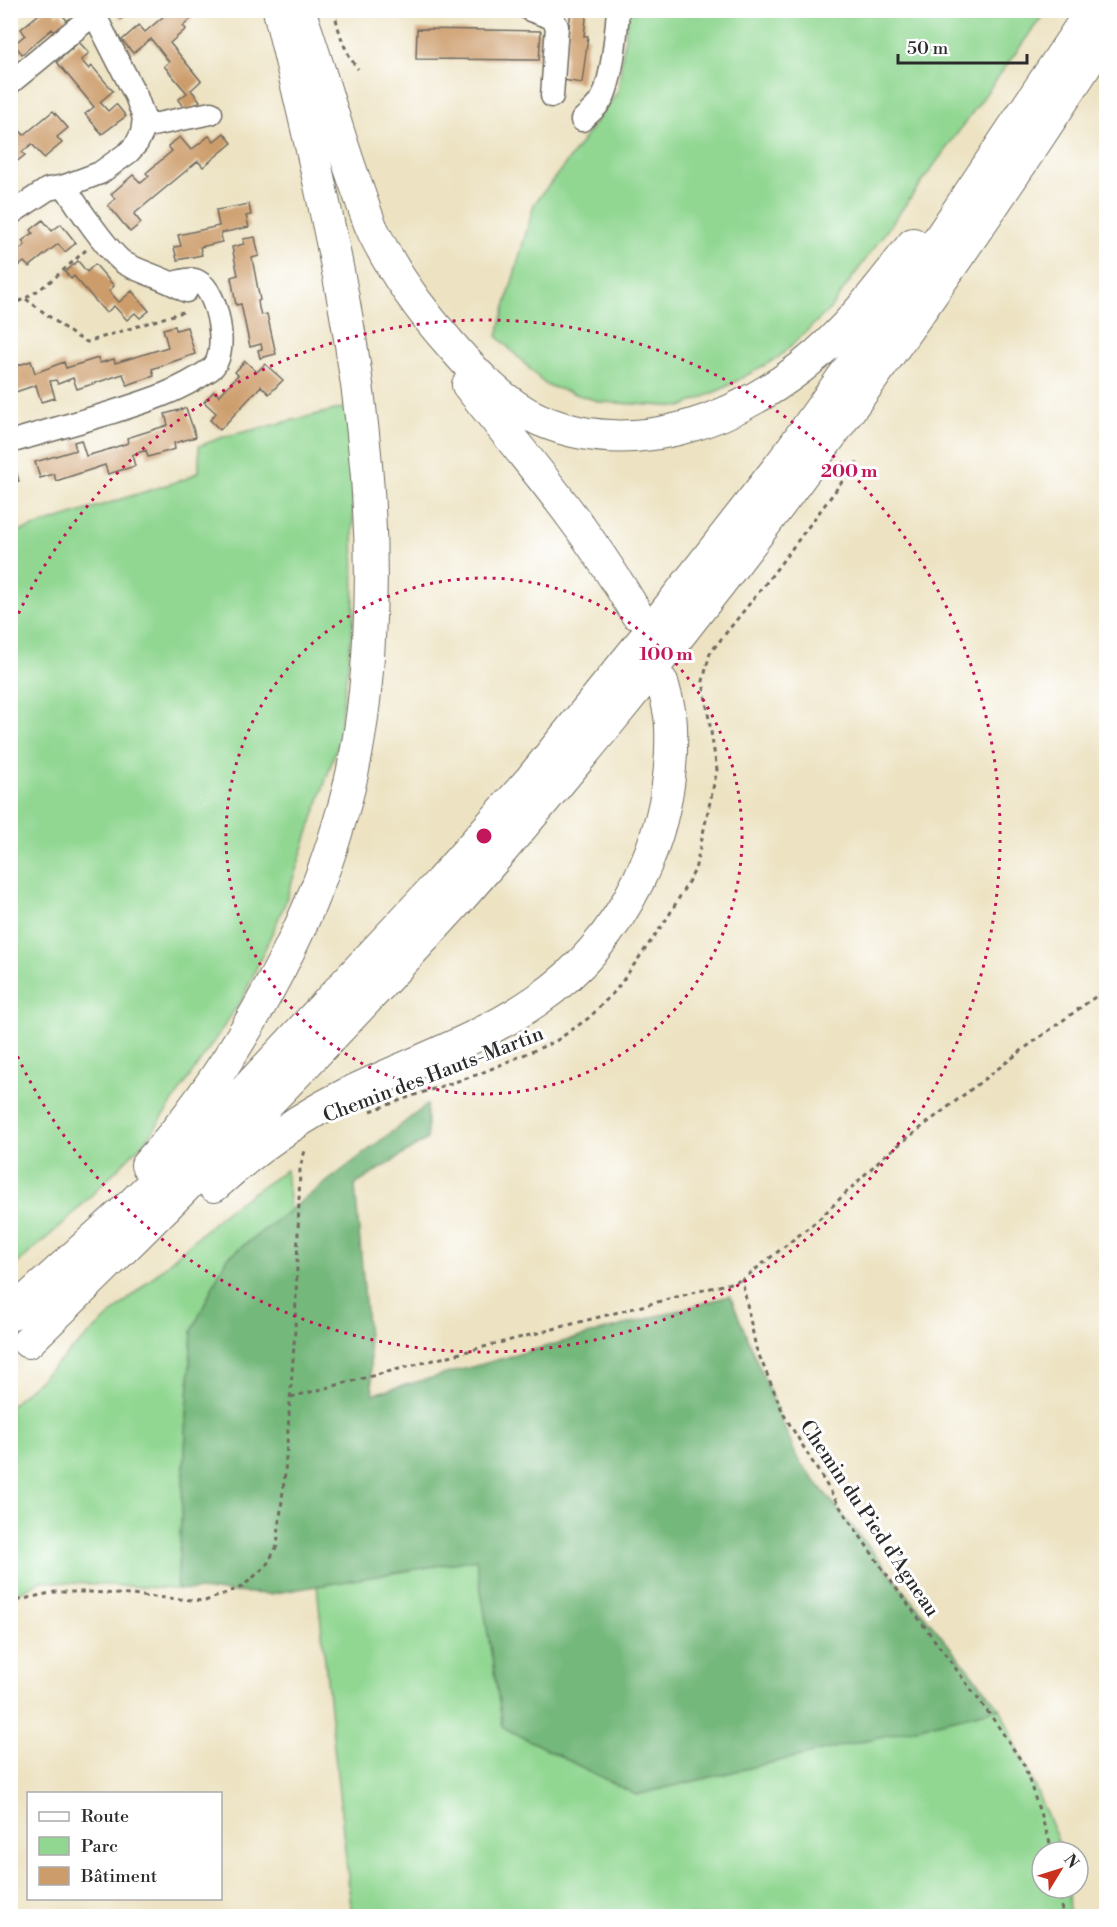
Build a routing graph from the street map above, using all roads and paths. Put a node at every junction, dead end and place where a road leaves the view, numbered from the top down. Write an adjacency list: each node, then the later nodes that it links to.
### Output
1 (279, 10): 31 (highway)
2 (297, 10): 8 (highway); 25 (highway)
3 (334, 10): 9 (path)
4 (530, 10): 7 (street)
5 (618, 10): 13 (street)
6 (93, 12): 10 (street); 14 (street)
7 (556, 16): 11 (street)
8 (1095, 22): 31 (highway); 32 (highway)
9 (358, 69)
10 (10, 83)
11 (552, 96)
12 (211, 113): 14 (street)
13 (582, 120)
14 (143, 127): 15 (street)
15 (65, 186): 16 (street); 17 (street)
16 (10, 214)
17 (102, 237): 18 (street); 19 (path)
18 (173, 283): 21 (street); 22 (street)
19 (26, 299): 20 (path); 21 (path)
20 (10, 305)
21 (202, 307): 22 (street)
22 (216, 364): 23 (street)
23 (10, 442)
24 (857, 462): 28 (path, Chemin des Hauts-Martin)
25 (636, 613)
26 (662, 682): 32 (highway)
27 (1107, 989): 30 (path)
28 (368, 1113)
29 (311, 1142): 33 (path, Chemin des Hauts-Martin)
30 (742, 1280): 33 (path); 35 (path, Chemin du Pied d’Agneau)
31 (10, 1314)
32 (19, 1350)
33 (291, 1397): 34 (path, Chemin des Hauts-Martin)
34 (10, 1606)
35 (1049, 1840)
36 (1061, 1900): 37 (path)
37 (1062, 1917)

